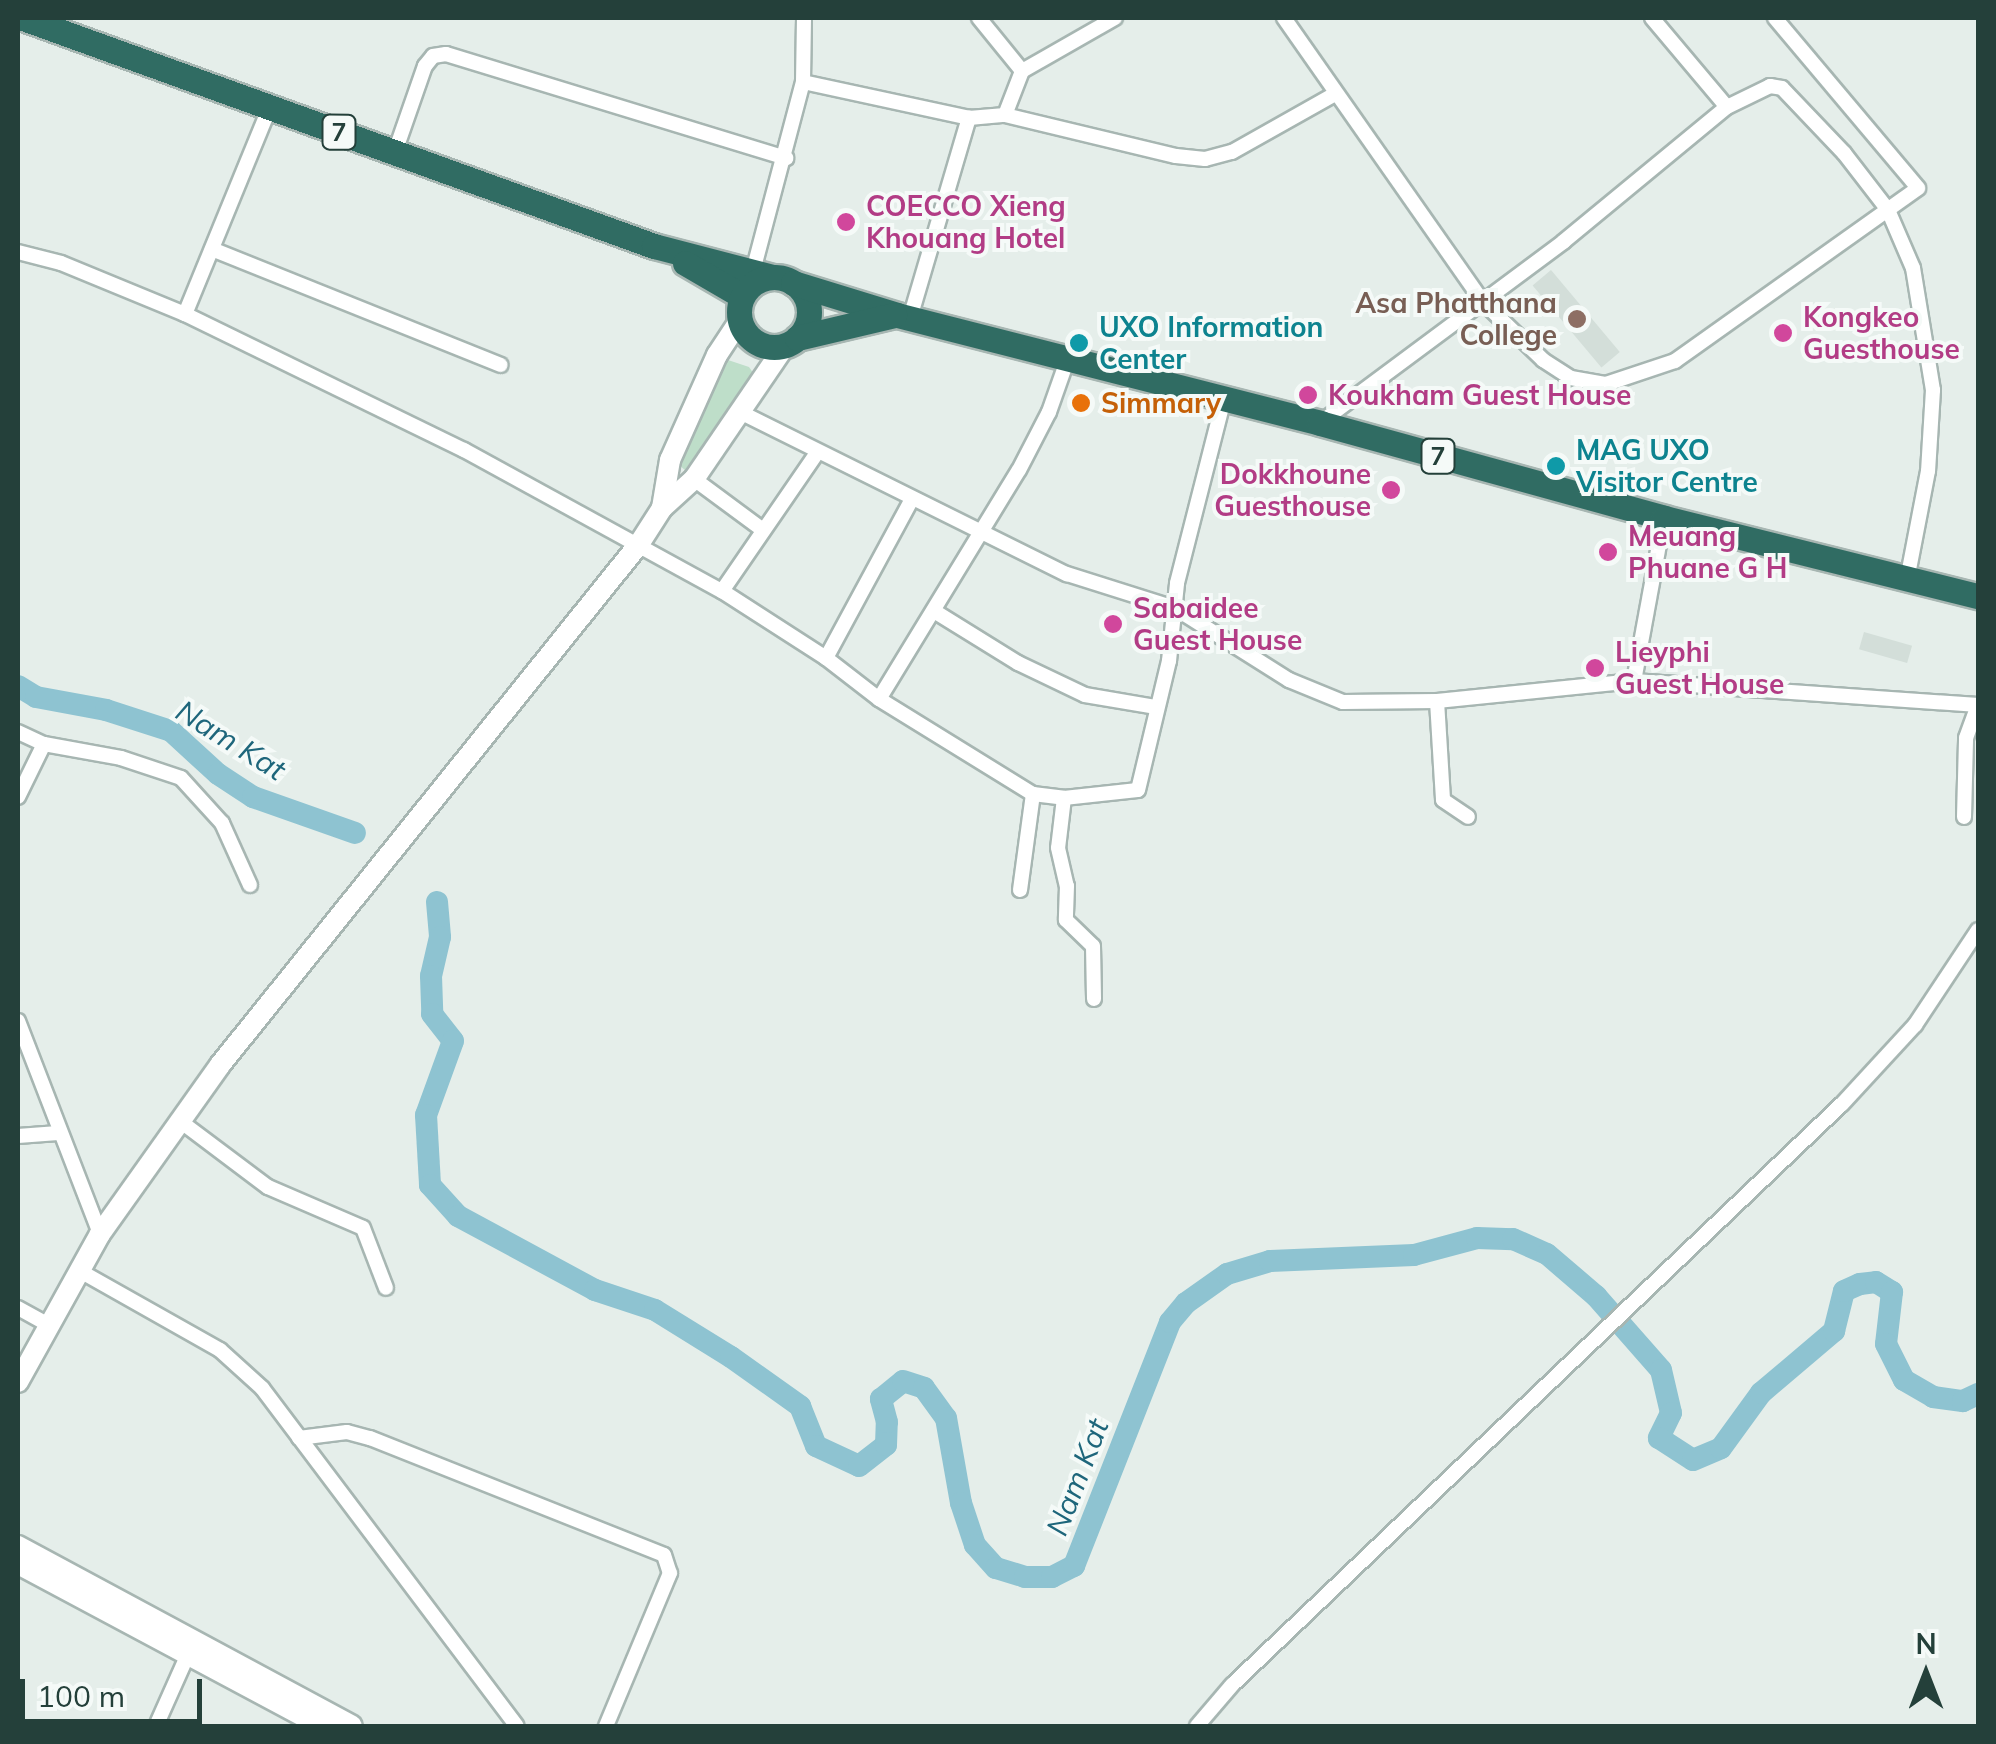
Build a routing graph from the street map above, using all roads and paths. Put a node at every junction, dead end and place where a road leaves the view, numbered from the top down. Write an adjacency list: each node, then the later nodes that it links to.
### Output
1 (23, 18): 8 (highway, 7)
2 (804, 18): 10 (street)
3 (979, 18): 9 (street)
4 (1115, 18): 9 (street)
5 (1284, 18): 11 (street)
6 (1652, 18): 12 (street)
7 (1775, 18): 18 (street)
8 (55, 23): 13 (highway, 7)
9 (1022, 71): 14 (street)
10 (803, 82): 15 (street); 17 (street)
11 (1335, 94): 14 (street); 23 (street)
12 (1727, 106): 18 (street); 23 (street)
13 (270, 107): 16 (highway, 7); 20 (street)
14 (1005, 115): 15 (street)
15 (970, 118): 26 (street)
16 (395, 152): 17 (street); 19 (highway, 7)
17 (786, 158): 22 (street)
18 (1888, 210): 23 (street); 41 (street)
19 (654, 246): 22 (highway, 7); 24 (highway, 7)
20 (212, 249): 25 (street); 29 (street)
21 (18, 252): 25 (street)
22 (773, 277): 24 (highway); 26 (highway, 7); 27 (highway)
23 (1482, 301): 32 (street)
24 (741, 308): 27 (highway, 7); 36 (street)
25 (185, 314): 40 (street)
26 (904, 316): 27 (highway, 7); 28 (highway, 7)
27 (792, 341): 31 (street)
28 (1068, 358): 30 (highway, 7); 39 (street)
29 (501, 365)
30 (1224, 398): 32 (highway, 7); 44 (street)
31 (742, 414): 33 (street); 34 (street)
32 (1320, 423): 37 (highway, 7)
33 (816, 454): 35 (street); 38 (street)
34 (694, 479): 36 (street); 38 (street)
35 (912, 499): 39 (street); 46 (street)
36 (662, 508): 40 (street)
37 (1664, 518): 41 (highway, 7); 47 (street)
38 (763, 530): 42 (street)
39 (980, 531): 44 (street); 45 (street)
40 (639, 544): 42 (street); 64 (street)
41 (1908, 580): 43 (highway, 7)
42 (722, 590): 46 (street)
43 (1978, 596)
44 (1175, 608): 49 (street); 51 (street)
45 (934, 610): 48 (street); 51 (street)
46 (826, 658): 48 (street)
47 (1634, 681): 49 (street); 50 (street)
48 (879, 699): 54 (street)
49 (1437, 701): 57 (street)
50 (1978, 704): 58 (street)
51 (1155, 708): 56 (street)
52 (18, 732): 53 (street)
53 (44, 744): 55 (street); 59 (street)
54 (1032, 794): 56 (street); 60 (street)
55 (18, 797)
56 (1064, 798): 62 (street)
57 (1468, 816)
58 (1964, 816)
59 (250, 885)
60 (1020, 890)
61 (1978, 930): 82 (street)
62 (1094, 999)
63 (18, 1021): 65 (street)
64 (180, 1121): 67 (street); 69 (street)
65 (58, 1132): 66 (street); 67 (street)
66 (18, 1136)
67 (100, 1234): 68 (street)
68 (80, 1270): 71 (street); 73 (street)
69 (386, 1288)
70 (18, 1308): 71 (street)
71 (50, 1326): 72 (street)
72 (18, 1382)
73 (300, 1438): 80 (street); 81 (street)
74 (18, 1546): 79 (street)
75 (18, 1564): 76 (street)
76 (188, 1654): 77 (street); 78 (street)
77 (156, 1726)
78 (322, 1726)
79 (352, 1726)
80 (517, 1726)
81 (606, 1726)
82 (1197, 1726)

